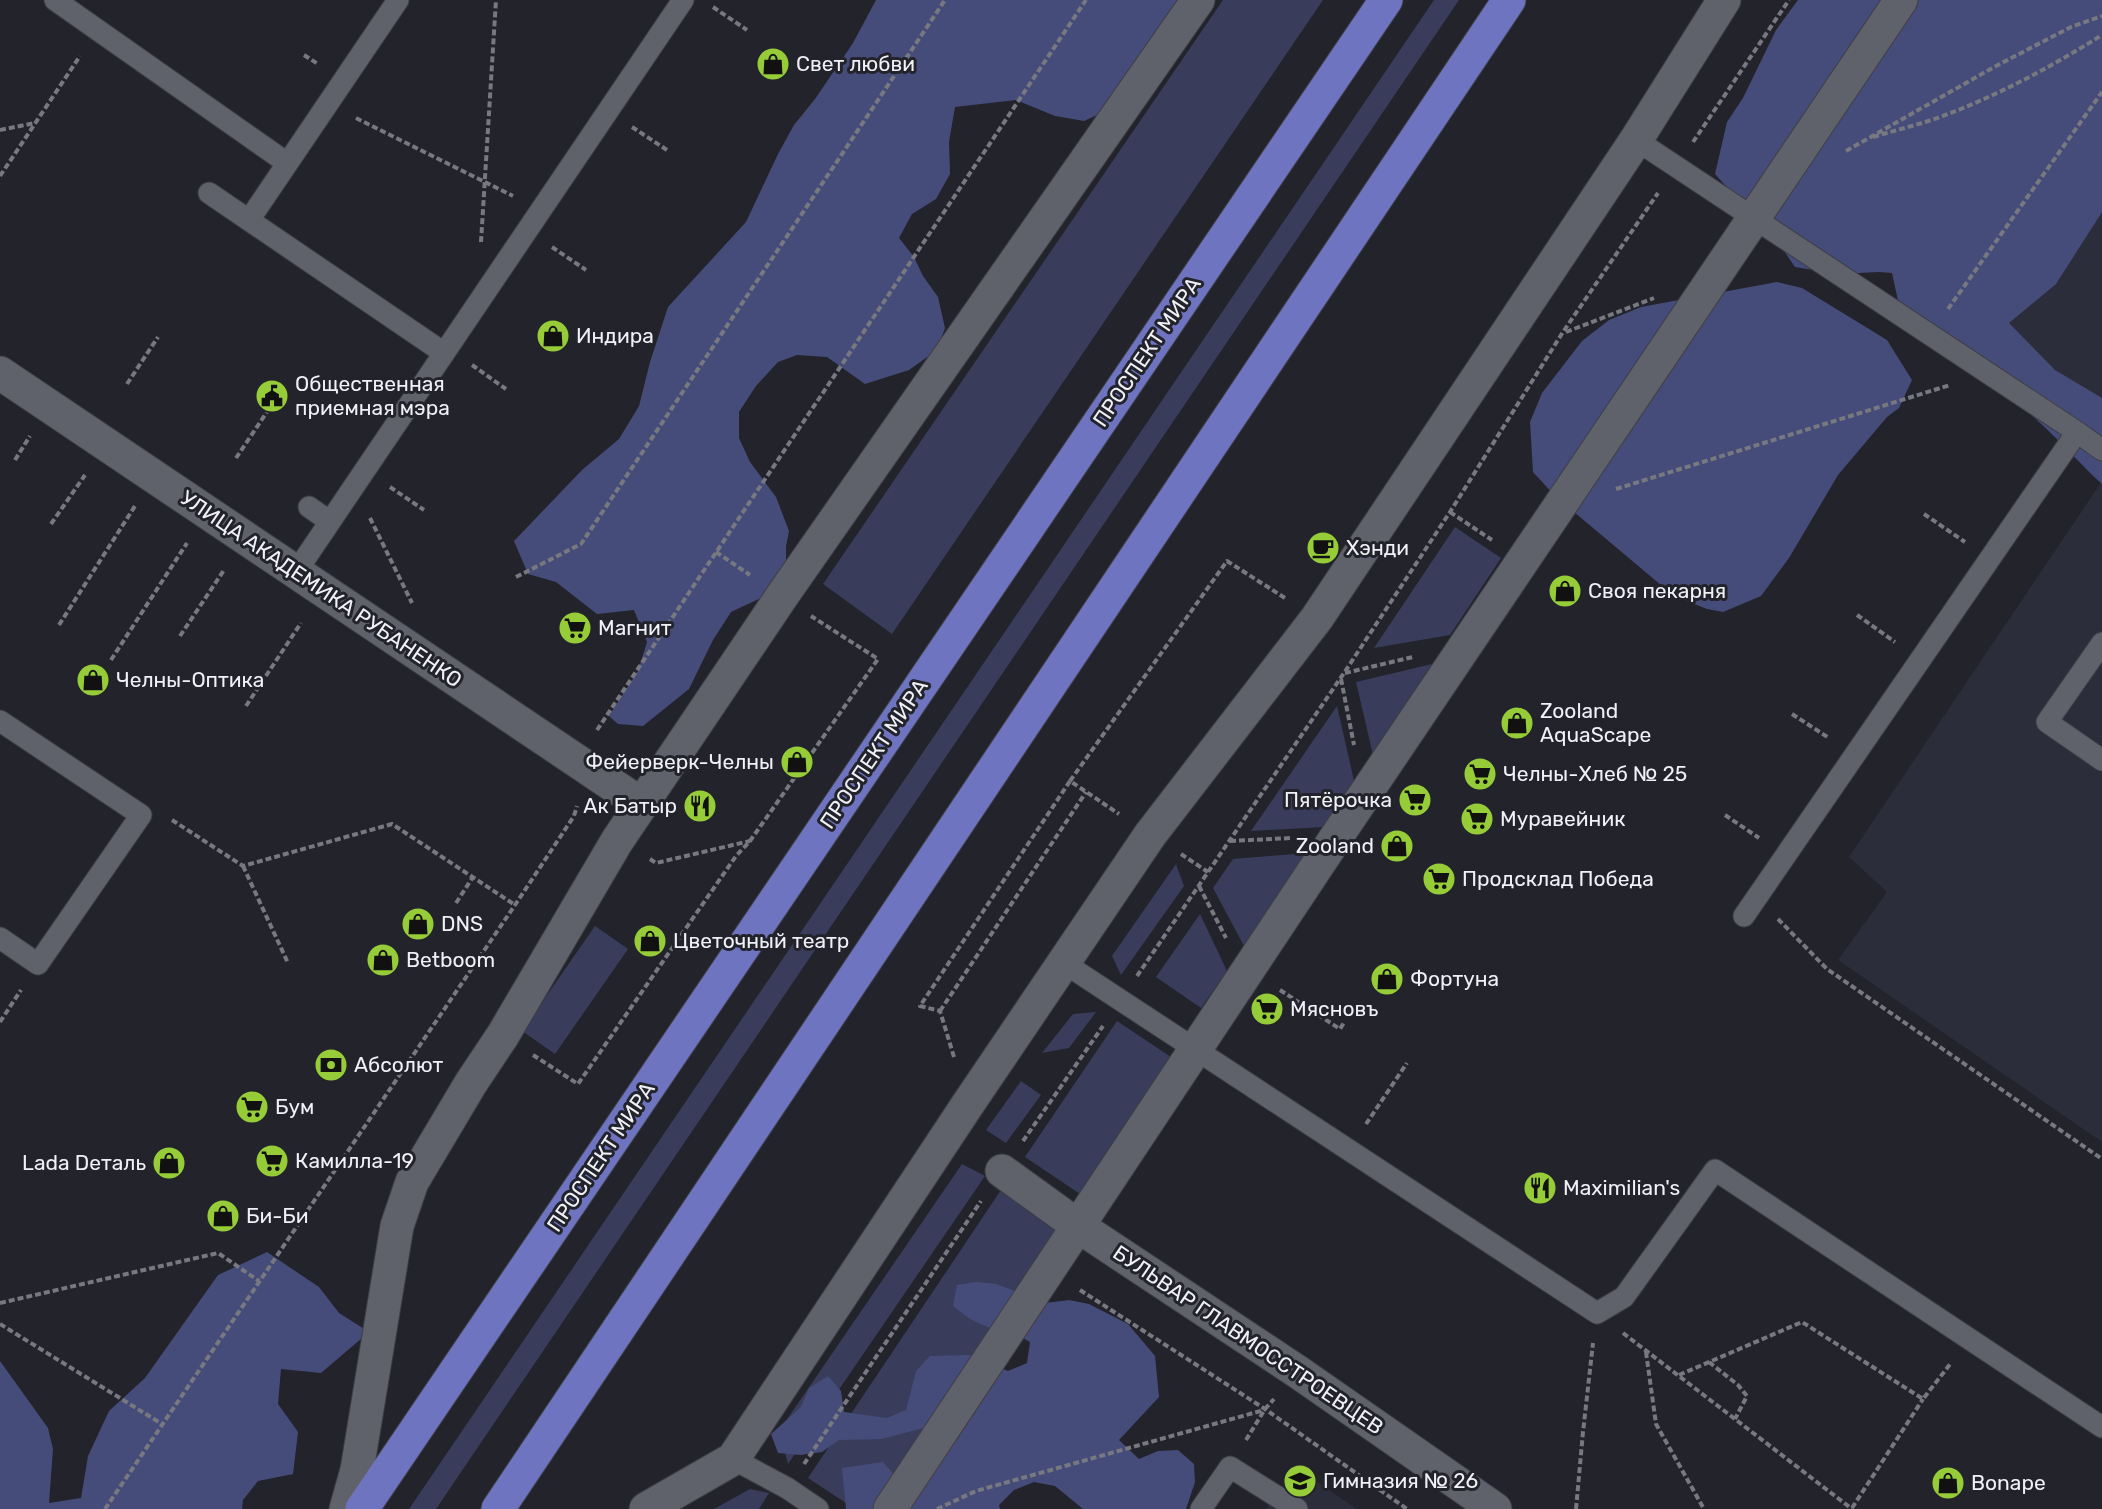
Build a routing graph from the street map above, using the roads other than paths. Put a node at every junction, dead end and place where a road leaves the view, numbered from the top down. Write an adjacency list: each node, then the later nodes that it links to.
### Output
1 (55, 0): 10 (lane)
2 (398, 0): 10 (lane)
3 (683, 0): 14 (lane)
4 (1198, 0): 24 (street)
5 (1386, 0): 34 (main road, ПРОСПЕКТ МИРА)
6 (1509, 0): 35 (main road)
7 (1724, 0): 9 (street)
8 (1901, 0): 12 (street)
9 (1636, 140): 12 (lane); 27 (street)
10 (287, 163): 13 (lane)
11 (209, 193): 13 (lane)
12 (1754, 219): 16 (lane); 28 (street)
13 (249, 220): 14 (lane)
14 (446, 350): 19 (lane)
15 (0, 373): 20 (street, УЛИЦА АКАДЕМИКА РУБАНЕНКО)
16 (2077, 432): 17 (lane); 25 (lane)
17 (2102, 450)
18 (309, 507): 19 (lane)
19 (329, 521): 20 (lane)
20 (296, 572): 24 (street, УЛИЦА АКАДЕМИКА РУБАНЕНКО)
21 (2102, 643): 23 (lane)
22 (0, 721): 26 (lane)
23 (2102, 760)
24 (641, 804): 33 (street)
25 (1744, 916)
26 (0, 938)
27 (1064, 963): 28 (lane); 32 (street)
28 (1196, 1050): 30 (street); 31 (lane)
29 (1002, 1171): 30 (street, БУЛЬВАР ГЛАВМОССТРОЕВЦЕВ)
30 (1078, 1226): 38 (street); 41 (street, БУЛЬВАР ГЛАВМОССТРОЕВЦЕВ)
31 (2102, 1427)
32 (733, 1459): 36 (street); 37 (lane)
33 (346, 1509)
34 (362, 1509)
35 (498, 1509)
36 (646, 1509)
37 (818, 1509)
38 (890, 1509)
39 (1202, 1509): 40 (lane)
40 (1297, 1509)
41 (1496, 1509)

